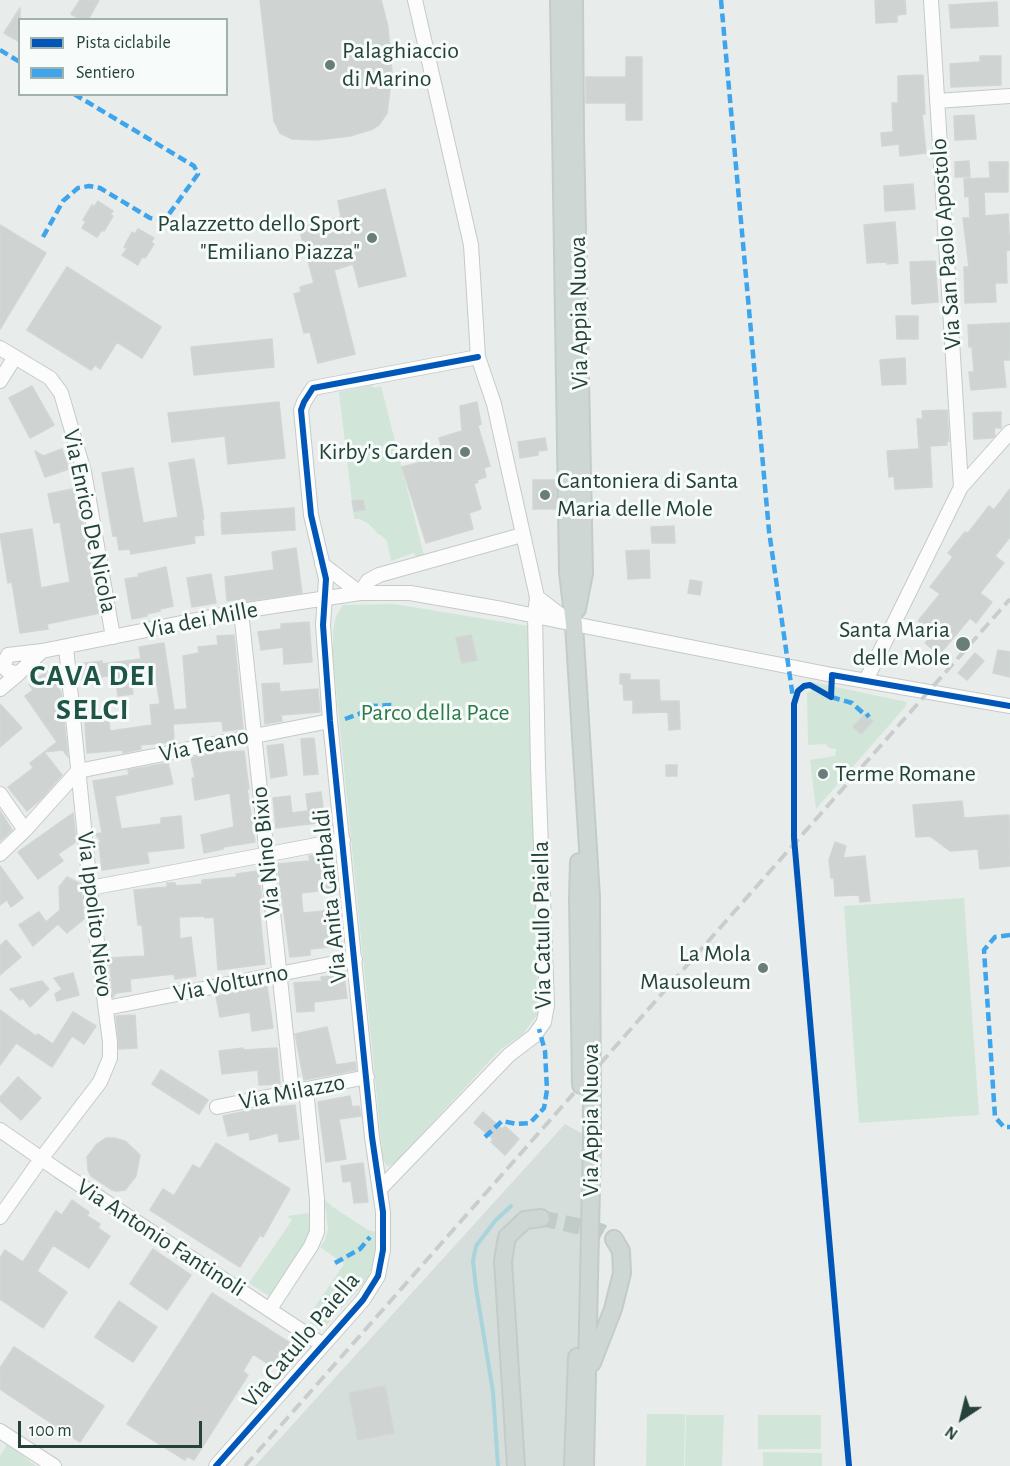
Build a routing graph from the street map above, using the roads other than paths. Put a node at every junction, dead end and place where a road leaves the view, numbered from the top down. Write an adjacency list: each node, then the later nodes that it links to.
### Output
1 (415, 0): 9 (street, Via Catullo Paiella)
2 (559, 0): 20 (main road, Via Appia Nuova)
3 (574, 0): 20 (main road, Via Appia Nuova)
4 (931, 0): 6 (street, Via San Paolo Apostolo)
5 (1010, 96): 6 (street)
6 (937, 101): 12 (street, Via San Paolo Apostolo)
7 (0, 348): 8 (street, Via Enrico De Nicola)
8 (15, 357): 10 (street); 21 (street, Via Enrico De Nicola)
9 (478, 357): 13 (street, Via Catullo Paiella); 14 (street, Via Anita Garibaldi)
10 (0, 381)
11 (1010, 432): 12 (street)
12 (961, 488): 25 (street)
13 (522, 535): 15 (street); 16 (street, Via Catullo Paiella)
14 (322, 564): 15 (street); 17 (street, Via Anita Garibaldi)
15 (360, 593): 17 (street, Via dei Mille); 19 (street, Via dei Mille)
16 (537, 597): 19 (street, Via Catullo Paiella); 20 (street)
17 (324, 599): 18 (street, Via dei Mille); 28 (street, Via Anita Garibaldi)
18 (241, 611): 21 (street, Via dei Mille); 29 (street, Via Nino Bixio)
19 (535, 615): 20 (street, Via dei Mille); 46 (street, Via Catullo Paiella)
20 (574, 624): 25 (street, Via dei Mille); 31 (main road, Via Appia Nuova)
21 (113, 637): 22 (street, Via dei Mille)
22 (66, 647): 23 (street, Via dei Mille); 30 (street, Via Ippolito Nievo)
23 (42, 651): 24 (street); 24 (street, Via dei Mille)
24 (6, 664): 26 (street)
25 (866, 680): 27 (street, Via dei Mille)
26 (0, 689)
27 (1010, 706)
28 (330, 721): 29 (street, Via Teano); 34 (street, Via Anita Garibaldi)
29 (253, 735): 30 (street, Via Teano); 36 (street, Via Nino Bixio)
30 (78, 771): 33 (street); 37 (street, Via Ippolito Nievo)
31 (582, 774): 52 (main road, Via Appia Nuova); 57 (main road, Via Appia Nuova)
32 (0, 794): 33 (street)
33 (25, 830): 35 (street)
34 (343, 840): 36 (street); 38 (street, Via Anita Garibaldi)
35 (0, 854)
36 (266, 855): 37 (street); 39 (street, Via Nino Bixio)
37 (90, 888): 40 (street, Via Ippolito Nievo)
38 (355, 959): 39 (street, Via Volturno); 41 (street, Via Anita Garibaldi)
39 (279, 974): 40 (street, Via Volturno); 42 (street, Via Nino Bixio)
40 (106, 1008): 45 (street, Via Ippolito Nievo)
41 (367, 1077): 42 (street, Via Milazzo); 46 (street, Via Anita Garibaldi)
42 (299, 1091): 43 (street, Via Milazzo); 50 (street, Via Nino Bixio)
43 (217, 1107)
44 (0, 1130): 45 (street, Via Antonio Fantinoli)
45 (41, 1159): 47 (street, Via Ippolito Nievo); 50 (street, Via Antonio Fantinoli)
46 (380, 1189): 51 (street, Via Catullo Paiella)
47 (0, 1217)
48 (541, 1218): 56 (main road)
49 (614, 1239): 52 (main road)
50 (270, 1309): 51 (street, Via Antonio Fantinoli)
51 (323, 1345): 55 (street, Via Catullo Paiella)
52 (588, 1375): 58 (main road, Via Appia Nuova)
53 (0, 1431): 54 (street)
54 (54, 1466)
55 (216, 1466)
56 (516, 1466)
57 (573, 1466)
58 (585, 1466)

